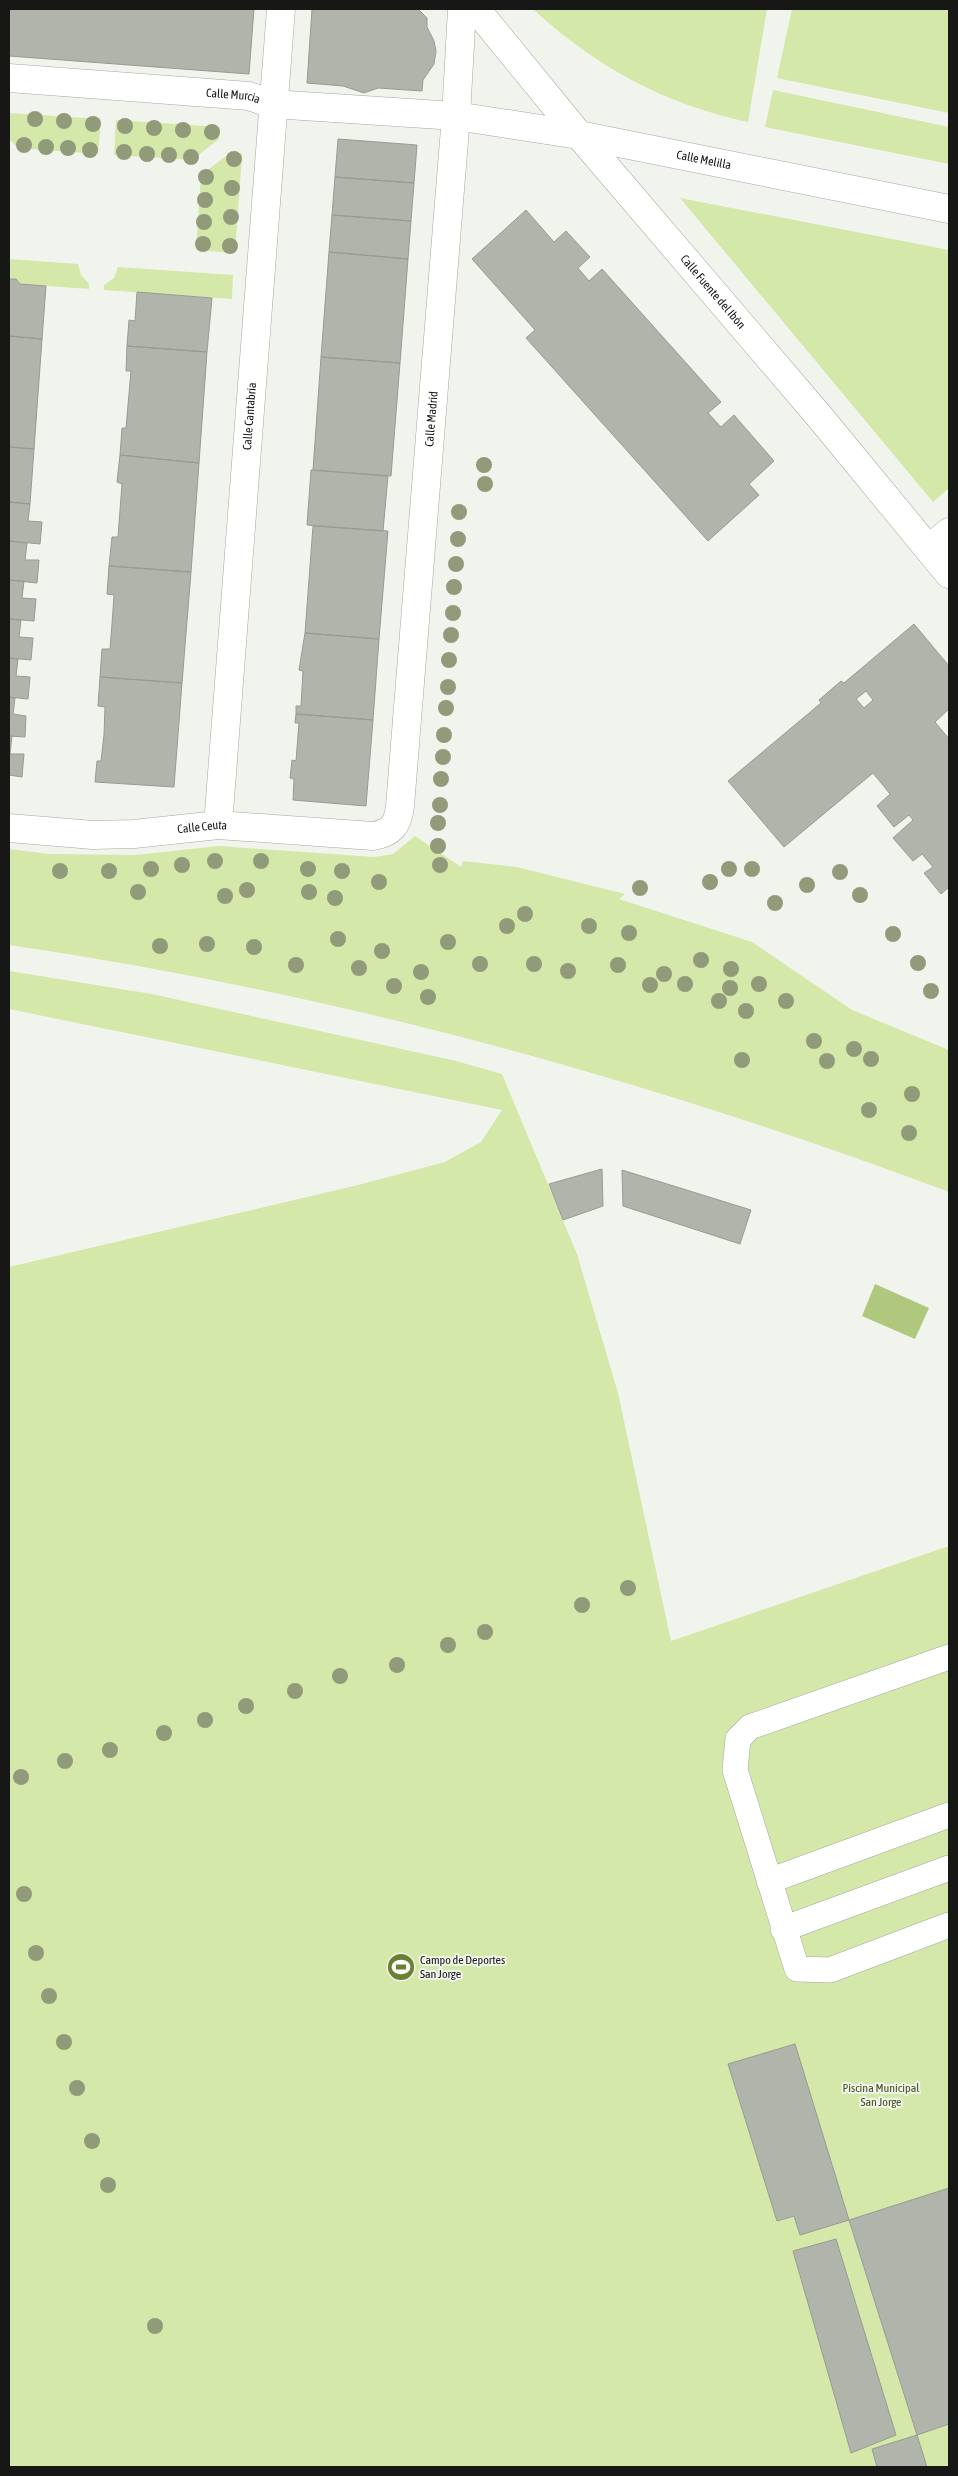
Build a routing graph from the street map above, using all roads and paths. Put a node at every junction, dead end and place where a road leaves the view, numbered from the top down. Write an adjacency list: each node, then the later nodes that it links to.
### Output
1 (281, 9): 5 (street, Calle Cantabria)
2 (462, 9): 6 (street, Calle Madrid)
3 (476, 9): 7 (street, Calle Fuente del Ibón)
4 (9, 78): 5 (street, Calle Murcia)
5 (272, 104): 6 (street, Calle Murcia); 11 (street, Calle Cantabria)
6 (456, 116): 7 (street, Calle Melilla); 13 (street, Calle Madrid)
7 (579, 135): 8 (street, Calle Melilla); 9 (street, Calle Fuente del Ibón)
8 (949, 209)
9 (939, 540): 10 (street, Calle Fuente del Ibón)
10 (949, 574)
11 (218, 825): 12 (street, Calle Ceuta); 13 (street, Calle Ceuta)
12 (9, 828)
13 (393, 829)
14 (949, 1657): 17 (lane)
15 (949, 1815): 17 (lane)
16 (949, 1868): 19 (lane)
17 (769, 1881): 19 (lane)
18 (949, 1925): 19 (lane)
19 (784, 1929)

